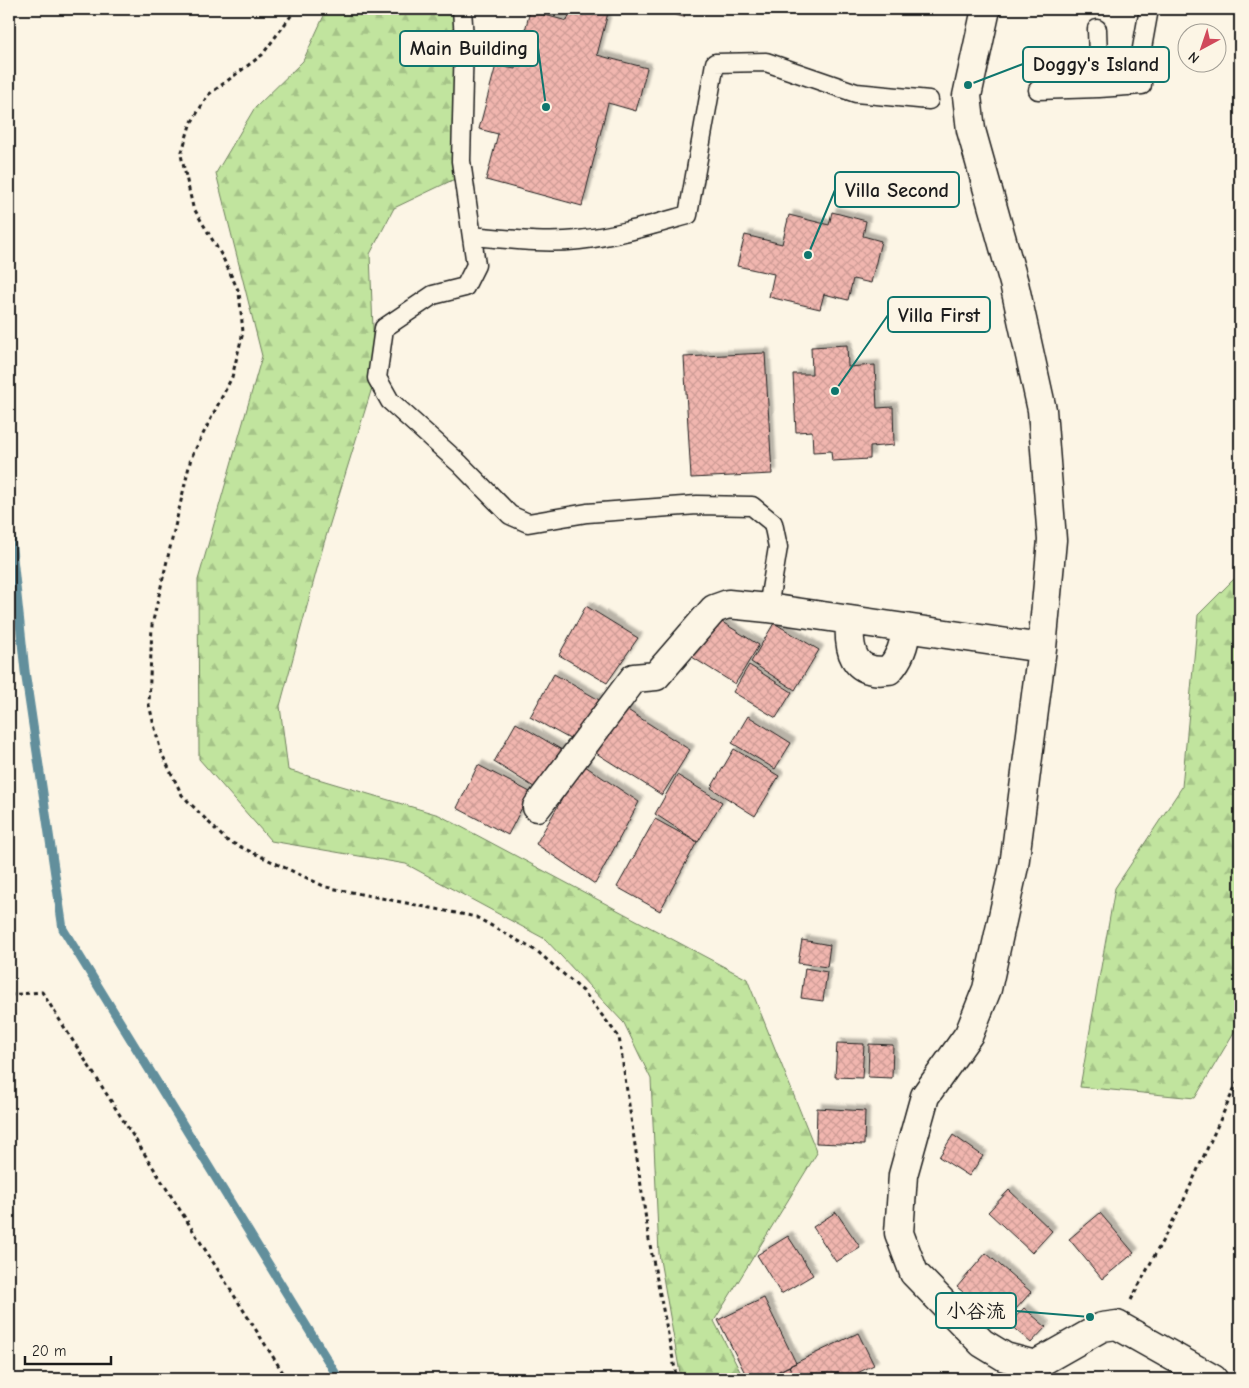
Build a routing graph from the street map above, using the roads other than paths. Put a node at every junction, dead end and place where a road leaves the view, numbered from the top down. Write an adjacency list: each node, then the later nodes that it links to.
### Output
1 (462, 9): 8 (lane)
2 (986, 9): 12 (street)
3 (1149, 9): 5 (lane)
4 (1097, 29): 5 (lane)
5 (1099, 88): 6 (lane)
6 (1038, 90)
7 (929, 100): 8 (lane)
8 (472, 236): 9 (lane)
9 (768, 608): 10 (street); 13 (street)
10 (850, 620): 11 (street); 11 (street)
11 (906, 628): 12 (street)
12 (1042, 648): 14 (street)
13 (537, 807)
14 (1214, 1379)

